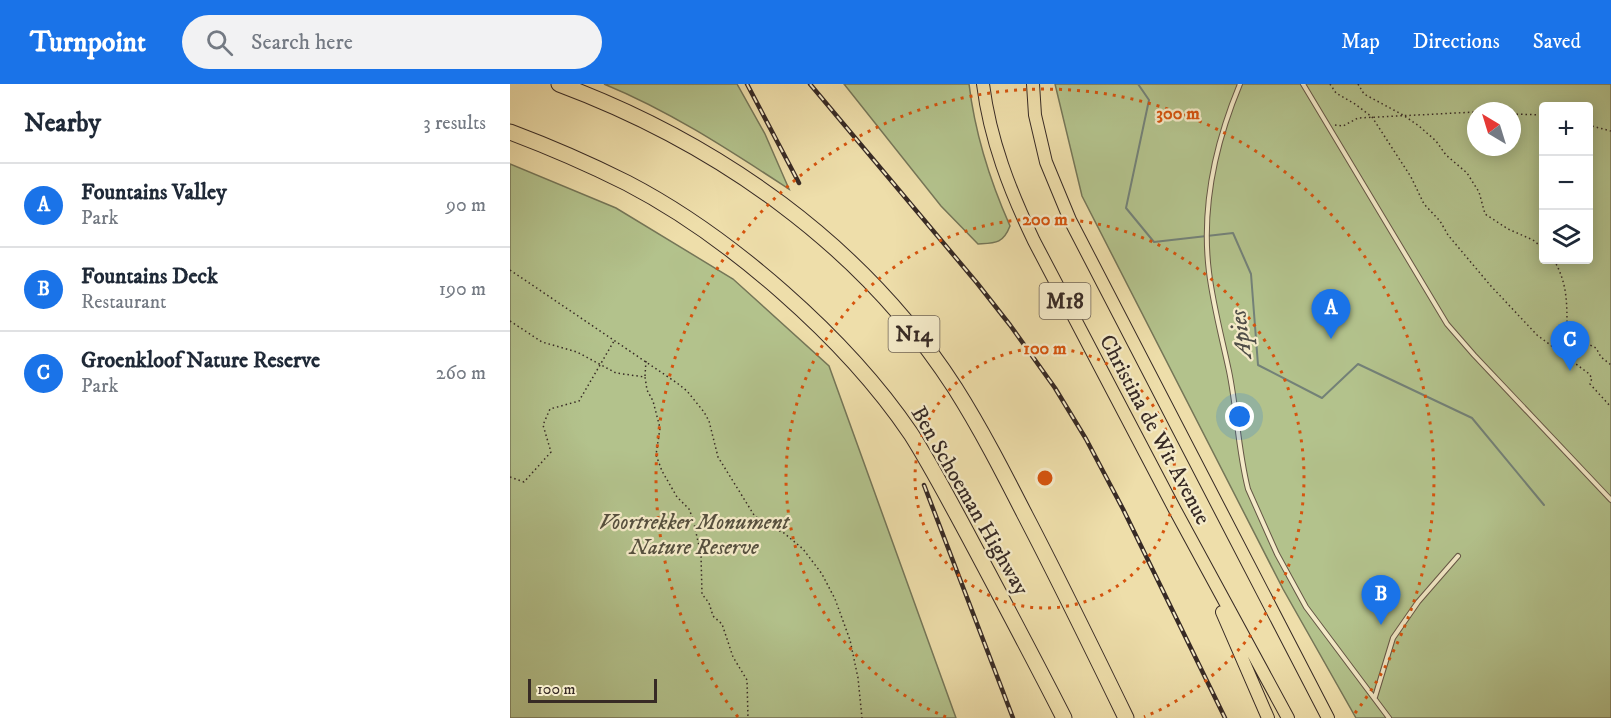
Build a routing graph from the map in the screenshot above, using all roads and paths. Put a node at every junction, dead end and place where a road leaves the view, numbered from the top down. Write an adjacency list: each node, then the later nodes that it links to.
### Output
1 (559, 84): 35 (highway, Ben Schoeman Highway / N14)
2 (983, 84): 29 (main road, Christina de Wit Avenue / M18)
3 (1033, 84): 38 (main road, Christina de Wit Avenue / M18)
4 (1240, 84): 31 (lane)
5 (1303, 84): 13 (lane)
6 (1330, 84): 12 (path)
7 (1358, 84): 10 (path)
8 (1467, 112): 10 (path)
9 (1521, 114): 11 (path)
10 (1403, 115): 12 (path); 17 (path)
11 (1539, 115)
12 (1372, 117): 13 (path); 26 (path)
13 (1327, 124): 28 (lane)
14 (1593, 126): 15 (path)
15 (1611, 131)
16 (510, 132): 34 (highway, Ben Schoeman Highway / N14)
17 (1539, 245)
18 (1556, 264): 24 (path)
19 (510, 270): 21 (path)
20 (510, 321): 23 (path)
21 (615, 340): 22 (path); 23 (path)
22 (646, 361): 25 (path); 33 (path)
23 (600, 365): 25 (path); 27 (path)
24 (1611, 365)
25 (645, 377): 32 (path)
26 (1611, 407)
27 (510, 477)
28 (1611, 500)
29 (1174, 508): 36 (main road); 37 (main road, Christina de Wit Avenue / M18)
30 (1458, 556): 31 (lane)
31 (1375, 698): 39 (lane)
32 (748, 718)
33 (862, 718)
34 (1064, 718)
35 (1126, 718)
36 (1268, 718)
37 (1288, 718)
38 (1328, 718)
39 (1389, 718)

